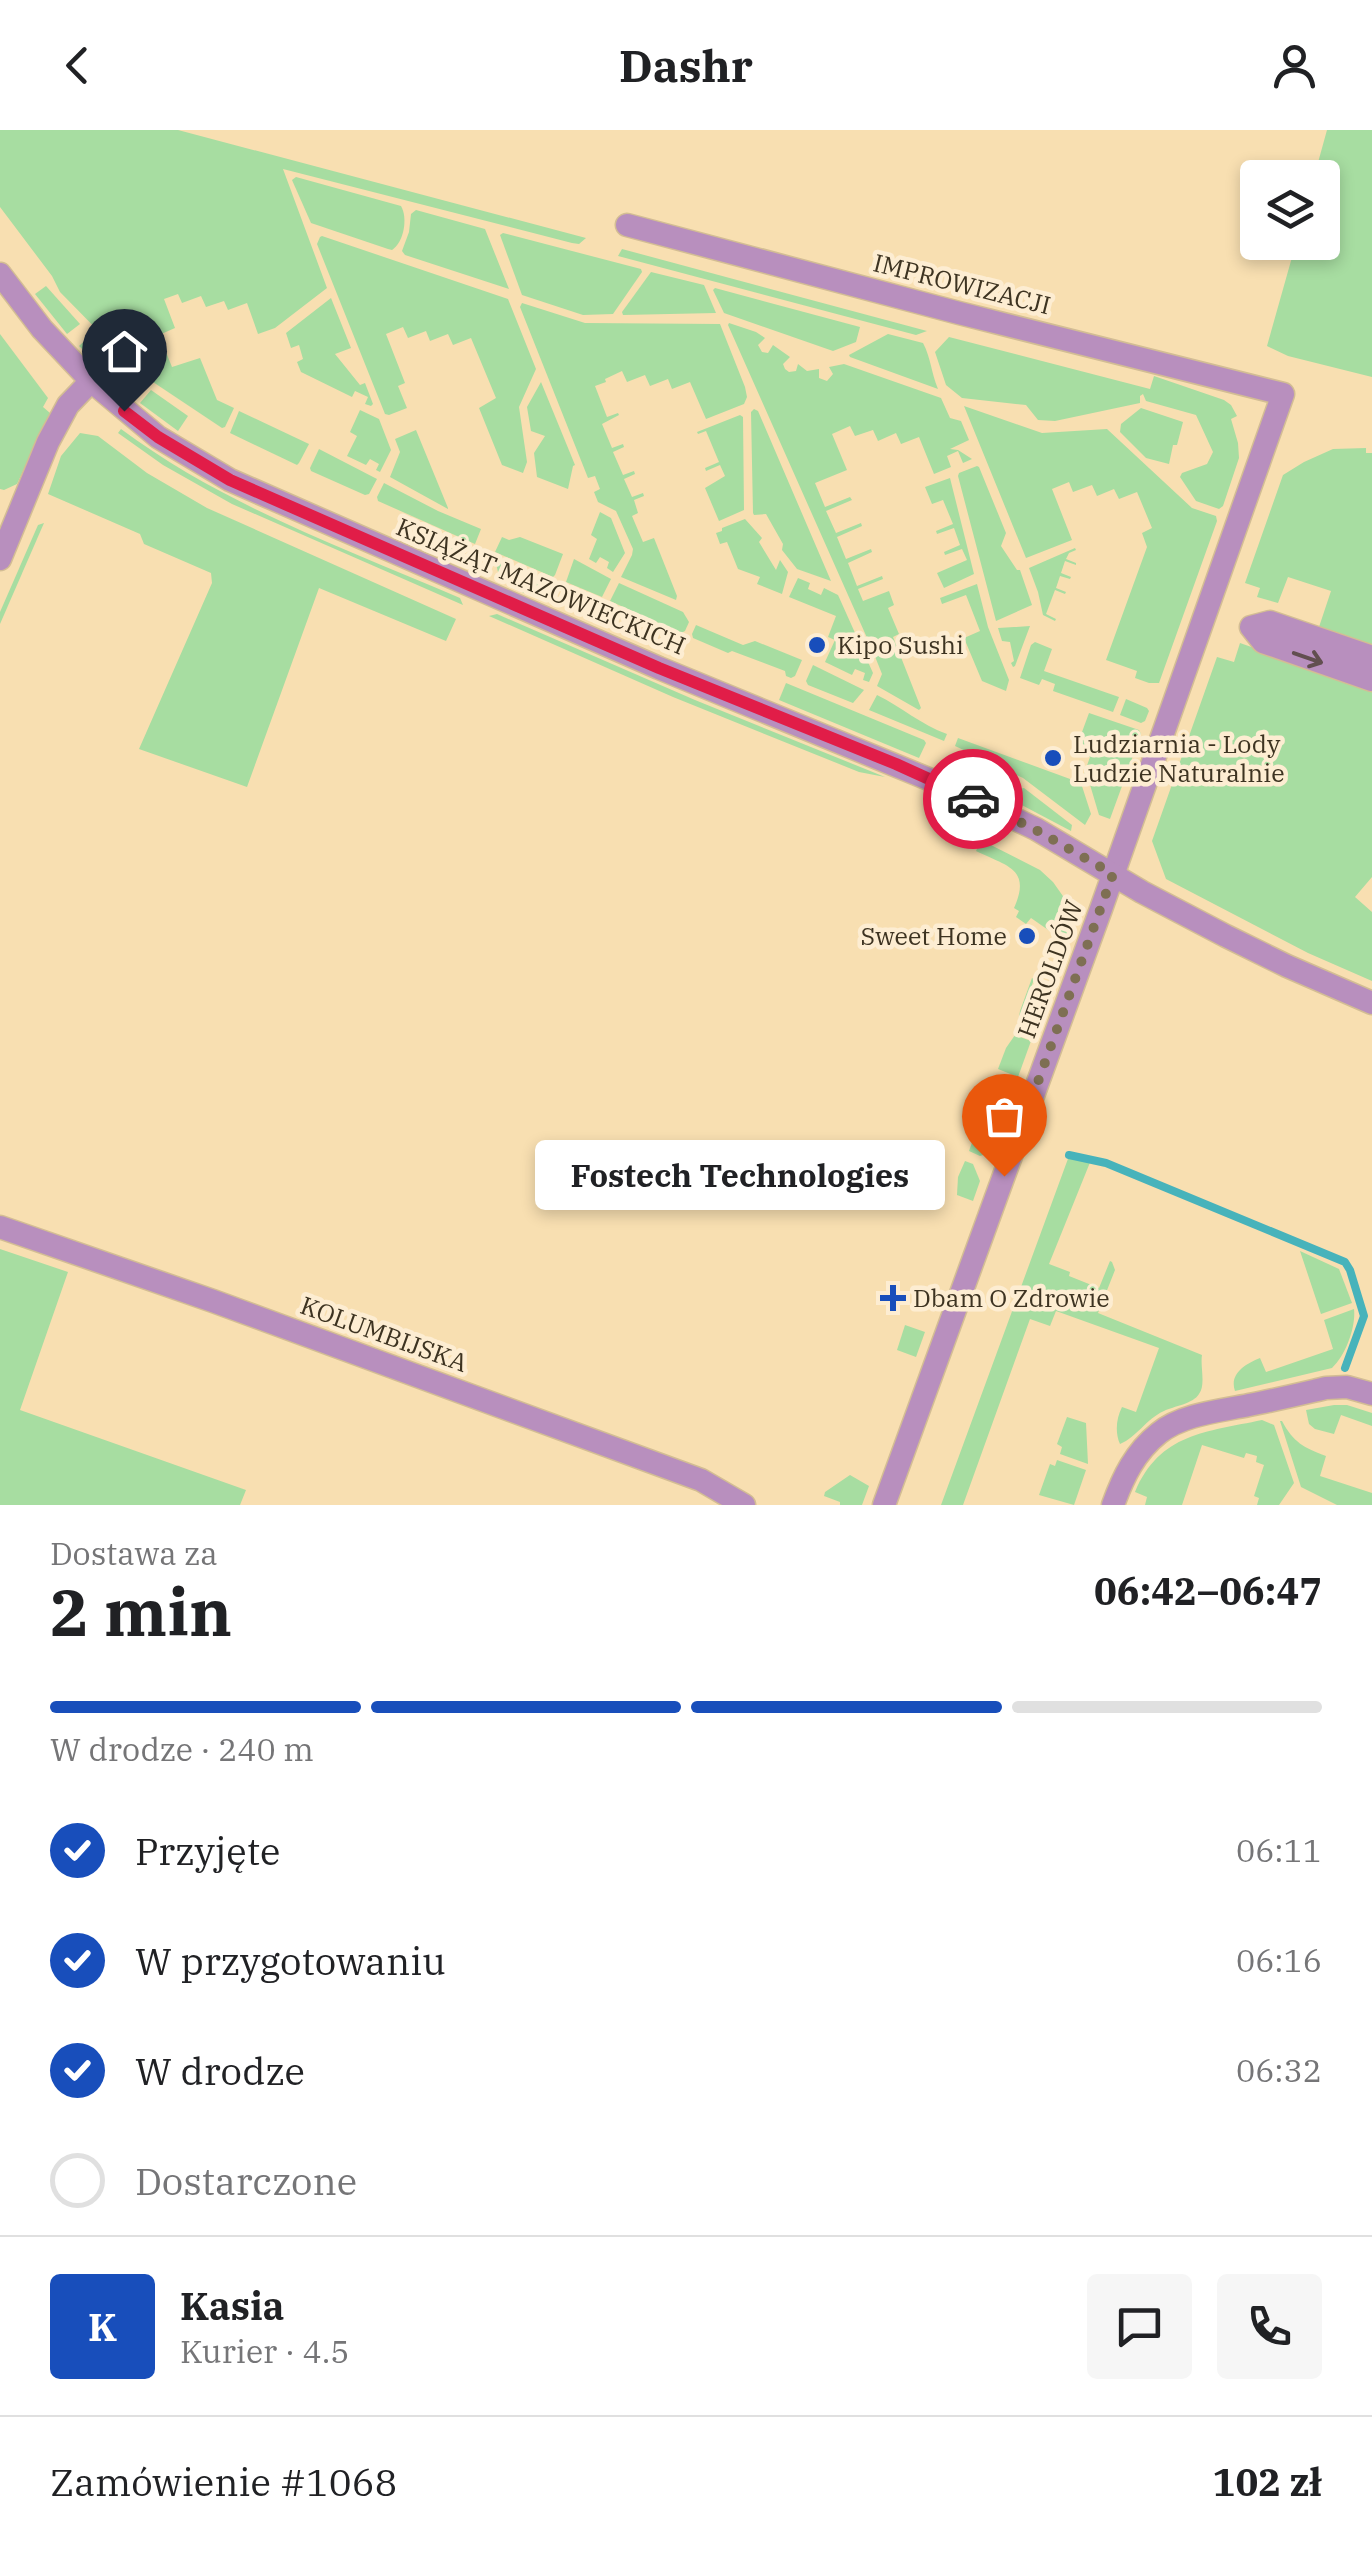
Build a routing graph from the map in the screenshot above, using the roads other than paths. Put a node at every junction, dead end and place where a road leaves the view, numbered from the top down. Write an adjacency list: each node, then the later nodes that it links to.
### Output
1 (627, 225): 4 (street, IMPROWIZACJI)
2 (0, 274): 3 (street, KSIĄŻĄT MAZOWIECKICH)
3 (91, 382): 5 (street); 8 (street, KSIĄŻĄT MAZOWIECKICH)
4 (1283, 394): 8 (street, HEROLDÓW)
5 (0, 559)
6 (1372, 658): 7 (street, one-way to 7)
7 (1372, 680)
8 (1113, 874): 9 (street, KSIĄŻĄT MAZOWIECKICH); 13 (street, HEROLDÓW)
9 (1372, 1004)
10 (0, 1227): 12 (street, KOLUMBIJSKA)
11 (1372, 1394): 14 (street)
12 (744, 1505)
13 (884, 1505)
14 (1113, 1505)

